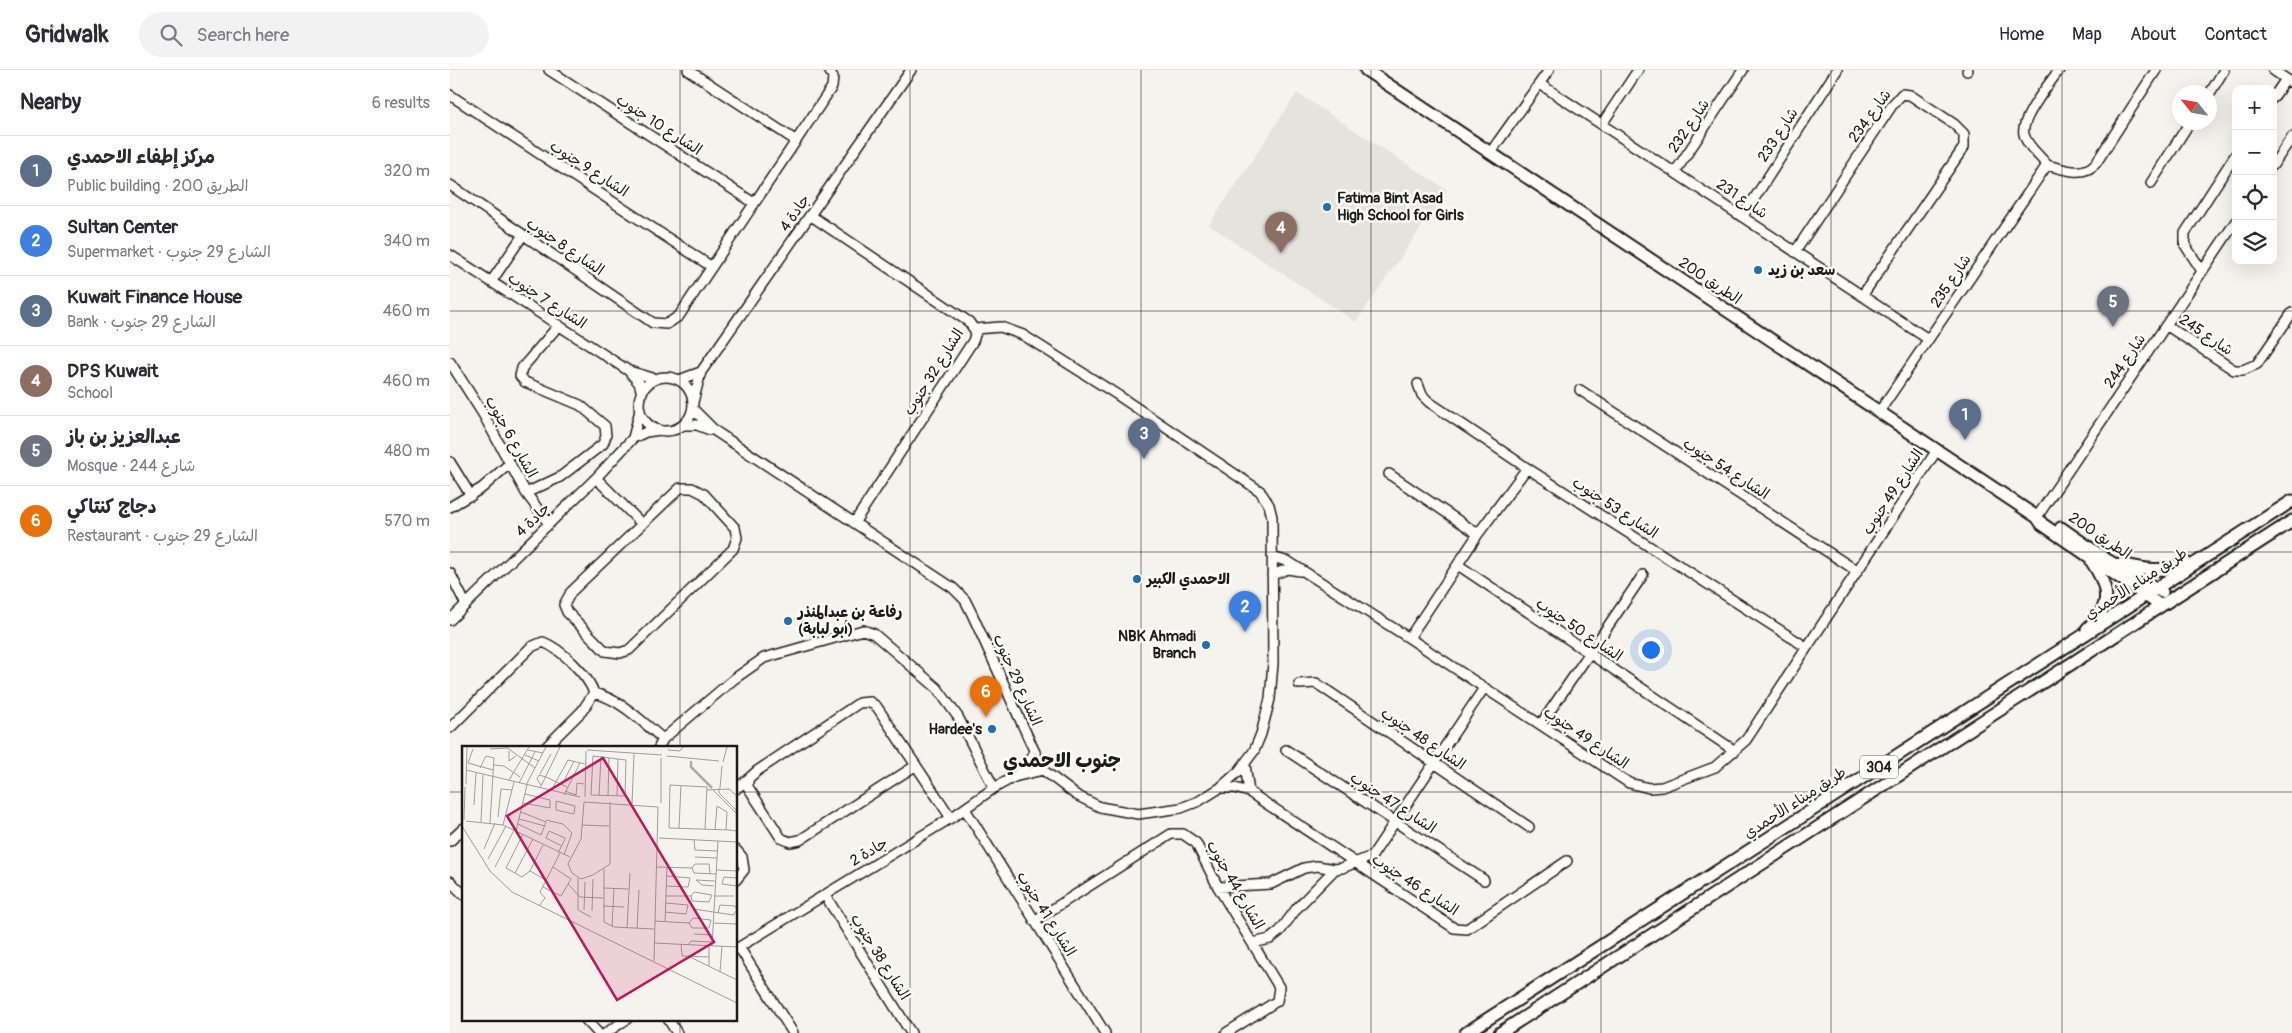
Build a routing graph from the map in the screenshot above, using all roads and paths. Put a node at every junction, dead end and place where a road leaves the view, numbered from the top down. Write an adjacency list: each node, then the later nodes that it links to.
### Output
1 (549, 70): 30 (street, الشارع 10 جنوب)
2 (688, 70): 22 (street)
3 (911, 70): 31 (street, جادة 4)
4 (1366, 70): 23 (main road, الطريق 200)
5 (1549, 70): 15 (street)
6 (1638, 70): 19 (street)
7 (1743, 70): 27 (street, شارع 232)
8 (1837, 70): 32 (street, شارع 233)
9 (2059, 70): 26 (street)
10 (2156, 70): 26 (street)
11 (2224, 70): 16 (street)
12 (2273, 70): 14 (street)
13 (831, 74): 22 (street)
14 (2289, 81): 17 (street)
15 (1540, 84): 19 (street, شارع 231); 23 (street)
16 (2215, 85)
17 (2277, 94)
18 (450, 95): 37 (street, الشارع 9 جنوب)
19 (1602, 124): 27 (street, شارع 231)
20 (2185, 130): 28 (street)
21 (2292, 137): 24 (street)
22 (795, 140): 30 (street)
23 (1490, 153): 57 (main road, الطريق 200)
24 (2277, 159)
25 (2232, 160): 38 (street)
26 (2046, 165): 46 (street, شارع 235)
27 (1675, 172): 32 (street, شارع 231)
28 (2151, 183)
29 (450, 185): 34 (street, الشارع 8 جنوب)
30 (754, 203): 37 (street)
31 (810, 215): 45 (street, الشارع 32 جنوب); 49 (street, جادة 4)
32 (1743, 216): 35 (street, شارع 231)
33 (2232, 227): 38 (street, شارع 244)
34 (523, 235): 37 (street, الشارع 8 جنوب); 39 (street)
35 (1795, 252): 40 (street, شارع 231); 40 (street, شارع 234)
36 (450, 255): 39 (street, الشارع 7 جنوب)
37 (712, 267)
38 (2202, 271): 43 (street, شارع 244)
39 (491, 282): 44 (street, الشارع 7 جنوب)
40 (1862, 296): 46 (street, شارع 231)
41 (2292, 312): 42 (street, شارع 245)
42 (2289, 319): 43 (street, شارع 245)
43 (2166, 324): 72 (street, شارع 244)
44 (559, 325): 48 (street, الشارع 7 جنوب); 68 (street)
45 (975, 329): 74 (street, الشارع 32 جنوب); 79 (street, الشارع 29 جنوب)
46 (1928, 340): 57 (street, شارع 235)
47 (451, 367): 64 (street, الشارع 6 جنوب)
48 (629, 371): 50 (street, الشارع 7 جنوب); 54 (street, الشارع 7 جنوب)
49 (702, 372): 51 (street); 55 (street, جادة 4)
50 (656, 379): 51 (street); 54 (street)
51 (679, 380): 55 (street)
52 (1418, 384): 65 (street, الشارع 53 جنوب)
53 (1580, 390): 84 (street, الشارع 54 جنوب)
54 (642, 393): 56 (street)
55 (693, 406): 58 (street); 60 (street, الشارع 29 جنوب)
56 (640, 410): 59 (street); 61 (street, جادة 4)
57 (1880, 412): 62 (main road, الطريق 200)
58 (683, 425): 59 (street); 60 (street, الشارع 29 جنوب)
59 (660, 430): 61 (street, جادة 4)
60 (715, 431): 74 (street, الشارع 29 جنوب)
61 (633, 438): 67 (street, جادة 4)
62 (1937, 450): 72 (main road, الطريق 200); 84 (street, الشارع 49 جنوب)
63 (450, 462): 69 (street)
64 (510, 463): 68 (street, الشارع 6 جنوب); 69 (street)
65 (1527, 468): 77 (street); 93 (street, الشارع 53 جنوب)
66 (1389, 474): 77 (street)
67 (596, 478): 75 (street, جادة 4); 76 (street)
68 (526, 493): 75 (street, الشارع 6 جنوب)
69 (471, 496): 71 (street)
70 (2292, 501): 78 (main road, طريق ميناء الأحمدي / 304)
71 (450, 508)
72 (2037, 517): 80 (main road, الطريق 200); 81 (main road, الطريق 200)
73 (2292, 522): 89 (main road, 304)
74 (854, 523): 105 (street, الشارع 29 جنوب)
75 (549, 524): 90 (street, جادة 4)
76 (642, 524): 76 (street)
77 (1478, 534): 82 (street)
78 (2228, 542): 81 (main road); 88 (main road, طريق ميناء الأحمدي / 304)
79 (1272, 557): 83 (street, الشارع 49 جنوب); 85 (street, الشارع 29 جنوب)
80 (2088, 557): 88 (main road, الطريق 200); 94 (main road)
81 (2107, 560): 88 (main road, الطريق 200)
82 (1458, 565): 92 (street); 95 (street, الشارع 50 جنوب)
83 (1303, 571): 85 (street); 92 (street, الشارع 49 جنوب)
84 (1857, 571): 93 (street, الشارع 49 جنوب)
85 (1272, 572): 107 (street, الشارع 29 جنوب)
86 (450, 574): 90 (street)
87 (1644, 575): 95 (street)
88 (2151, 592): 89 (main road, الطريق 200); 94 (main road, طريق ميناء الأحمدي / 304)
89 (2166, 602): 146 (main road, 304)
90 (466, 605): 91 (street, جادة 4)
91 (450, 620)
92 (1409, 638): 97 (street, الشارع 49 جنوب)
93 (1806, 647): 104 (street, الشارع 49 جنوب)
94 (2063, 650): 145 (main road, طريق ميناء الأحمدي / 304)
95 (1590, 653): 99 (street); 104 (street, الشارع 50 جنوب)
96 (1300, 684): 106 (street, الشارع 48 جنوب)
97 (1484, 688): 99 (street, الشارع 49 جنوب); 106 (street)
98 (594, 693): 100 (street); 101 (street); 102 (street)
99 (1541, 724): 104 (street, الشارع 49 جنوب)
100 (450, 728)
101 (661, 743): 113 (street)
102 (547, 746)
103 (1286, 750): 118 (street, الشارع 47 جنوب)
104 (1734, 751)
105 (1035, 752): 109 (street, الشارع 29 جنوب); 110 (street, جادة 2)
106 (1435, 764): 118 (street); 119 (street, الشارع 48 جنوب)
107 (1245, 765): 114 (street, الشارع 29 جنوب); 115 (street)
108 (915, 766): 111 (street); 111 (street); 117 (street)
109 (1043, 770): 110 (street, جادة 2); 114 (street, الشارع 29 جنوب)
110 (1014, 777): 113 (street, جادة 2)
111 (748, 779): 112 (street)
112 (738, 787)
113 (994, 788): 116 (street, جادة 2)
114 (1220, 788): 115 (street, الشارع 46 جنوب)
115 (1249, 792): 124 (street, الشارع 46 جنوب)
116 (965, 809): 117 (street, جادة 2); 132 (street, الشارع 41 جنوب)
117 (951, 818): 131 (street, جادة 2)
118 (1396, 822): 124 (street); 127 (street, الشارع 47 جنوب)
119 (1528, 827)
120 (462, 830): 121 (street)
121 (450, 841)
122 (738, 852): 126 (street)
123 (1567, 861): 124 (street, الشارع 46 جنوب)
124 (1356, 863): 125 (street)
125 (1335, 869): 129 (street); 133 (street)
126 (738, 878)
127 (1484, 880)
128 (450, 881): 130 (street)
129 (1218, 887): 132 (street, الشارع 44 جنوب); 133 (street, الشارع 44 جنوب)
130 (462, 893)
131 (825, 895): 134 (street, جادة 2); 144 (street, الشارع 38 جنوب)
132 (1034, 921): 138 (street, الشارع 41 جنوب)
133 (1253, 944): 139 (street, الشارع 44 جنوب)
134 (738, 948): 143 (street)
135 (586, 1020): 140 (street)
136 (626, 1020): 141 (street)
137 (669, 1020): 142 (street)
138 (1100, 1031)
139 (1229, 1032)
140 (598, 1033)
141 (606, 1033)
142 (677, 1033)
143 (793, 1033)
144 (911, 1033)
145 (1466, 1033)
146 (1500, 1033)

